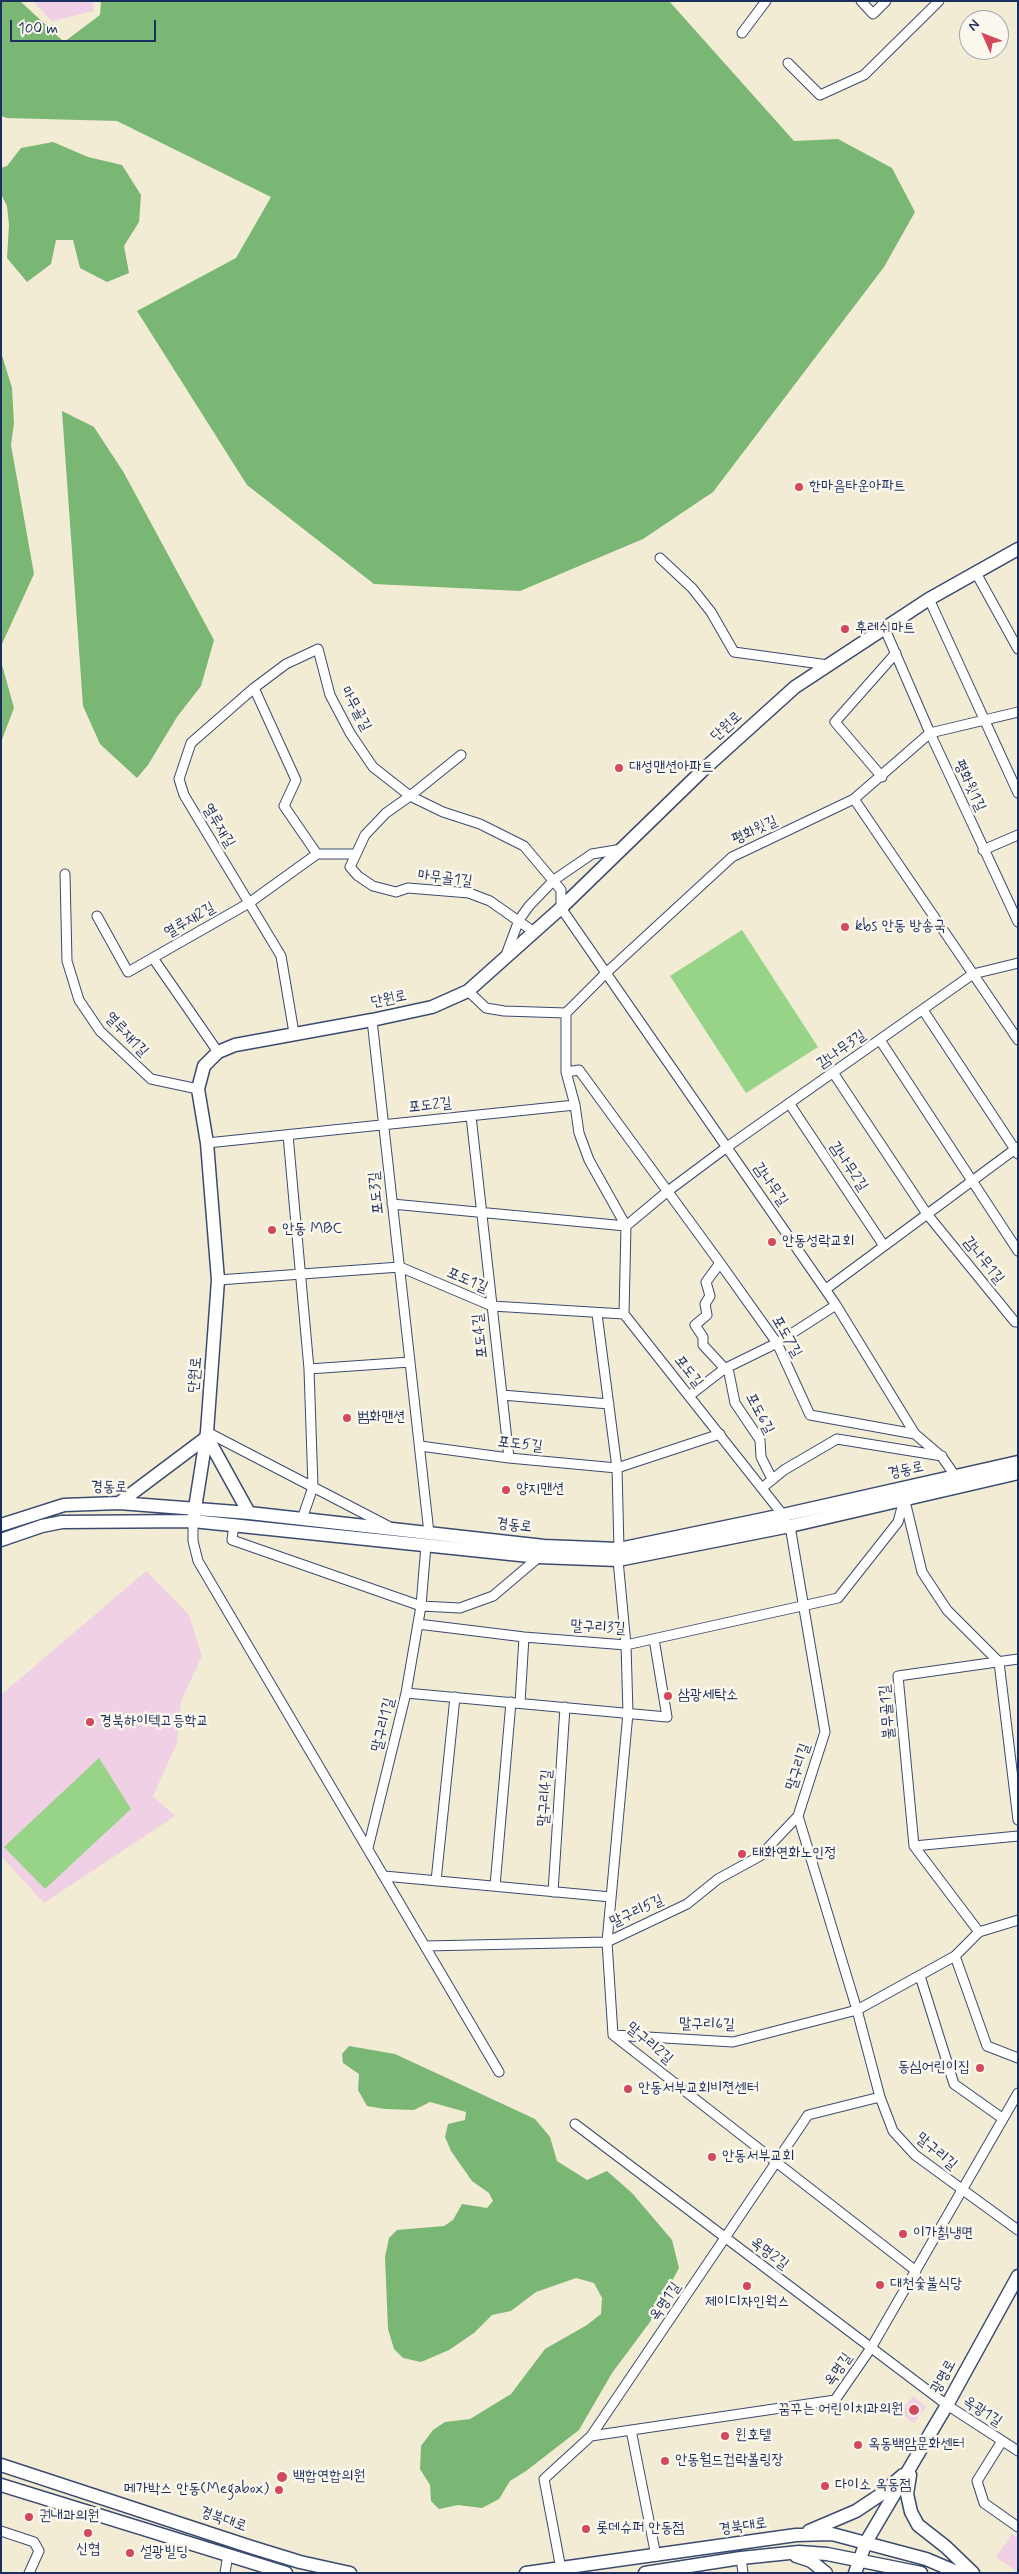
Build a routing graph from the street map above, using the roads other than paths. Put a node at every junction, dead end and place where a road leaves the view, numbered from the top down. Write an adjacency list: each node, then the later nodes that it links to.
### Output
1 (766, 1): 5 (street)
2 (861, 1): 3 (street)
3 (886, 1)
4 (939, 1): 6 (street)
5 (742, 33)
6 (788, 63)
7 (1018, 549): 9 (street, 단원로)
8 (660, 558): 15 (street)
9 (976, 573): 10 (street, 단원로); 12 (street)
10 (929, 599): 11 (street, 단원로); 18 (street)
11 (884, 627): 13 (street); 15 (street, 단원로)
12 (1018, 649)
13 (896, 653): 19 (street); 21 (street)
14 (286, 664): 16 (street, 열루재길); 23 (street, 마무골길)
15 (828, 665): 26 (street, 단원로)
16 (254, 688): 28 (street); 32 (street, 열루재길)
17 (1018, 712): 18 (street, 평화윗길)
18 (985, 720): 19 (street, 평화윗길); 22 (street)
19 (930, 733): 21 (street, 평화윗길); 27 (street, 평화윗1길)
20 (460, 755): 23 (street)
21 (882, 777): 24 (street, 평화윗길)
22 (1018, 793)
23 (410, 796): 29 (street); 31 (street, 마무골길)
24 (854, 799): 41 (street, 평화윗길); 42 (street)
25 (1018, 835): 27 (street)
26 (622, 849): 31 (street); 33 (street, 단원로)
27 (983, 850): 36 (street, 평화윗1길)
28 (317, 854): 29 (street); 32 (street, 열루재2길)
29 (355, 854): 35 (street, 마무골1길)
30 (65, 874): 53 (street, 열루재1길)
31 (554, 880): 33 (street, 마무골길); 35 (street)
32 (249, 903): 38 (street, 열루재2길); 47 (street, 열루재길)
33 (561, 908): 37 (street, 단원로); 41 (street, 감나무길)
34 (97, 916): 38 (street, 열루재2길)
35 (519, 920): 37 (street, 마무골1길); 39 (street)
36 (1018, 922)
37 (534, 932): 39 (street, 단원로)
38 (153, 958): 50 (street)
39 (504, 960): 43 (street, 단원로)
40 (1018, 964): 42 (street, 감나무3길)
41 (606, 973): 45 (street); 60 (street, 감나무길)
42 (973, 974): 44 (street, 감나무3길); 49 (street)
43 (468, 991): 45 (street); 46 (street, 단원로)
44 (923, 1010): 48 (street, 감나무3길); 61 (street)
45 (566, 1013): 51 (street)
46 (372, 1020): 47 (street, 단원로); 57 (street, 포도3길)
47 (294, 1033): 50 (street, 단원로)
48 (880, 1040): 52 (street, 감나무3길); 62 (street)
49 (1018, 1040)
50 (218, 1052): 53 (street, 단원로)
51 (566, 1072): 55 (street); 63 (street, 포도7길)
52 (834, 1074): 54 (street, 감나무3길); 66 (street)
53 (198, 1089): 59 (street, 단원로)
54 (789, 1103): 60 (street, 감나무3길); 68 (street, 감나무2길)
55 (575, 1105): 56 (street, 포도2길); 67 (street)
56 (470, 1116): 57 (street, 포도2길); 65 (street, 포도4길)
57 (384, 1125): 58 (street, 포도2길); 64 (street, 포도3길)
58 (288, 1135): 59 (street, 포도2길); 72 (street)
59 (207, 1143): 73 (street, 단원로)
60 (727, 1147): 63 (street); 74 (street, 감나무길)
61 (1017, 1150): 62 (street)
62 (972, 1181): 66 (street); 69 (street)
63 (668, 1190): 67 (street); 70 (street, 포도7길)
64 (392, 1204): 65 (street); 71 (street, 포도3길)
65 (481, 1212): 67 (street); 76 (street, 포도4길)
66 (927, 1214): 68 (street); 79 (street, 감나무1길)
67 (626, 1226): 78 (street)
68 (884, 1246): 74 (street)
69 (1018, 1252)
70 (720, 1263): 80 (street, 포도7길); 82 (street, 포도6길)
71 (400, 1267): 72 (street, 포도1길); 76 (street, 포도1길); 81 (street, 포도3길)
72 (302, 1274): 73 (street, 포도1길); 83 (street)
73 (218, 1280): 89 (street, 단원로)
74 (826, 1289): 75 (street, 감나무길)
75 (836, 1305): 80 (street); 88 (street, 감나무길)
76 (492, 1306): 77 (street, 포도1길); 84 (street, 포도4길)
77 (597, 1314): 78 (street, 포도1길); 86 (street)
78 (624, 1314): 85 (street, 포도길)
79 (1018, 1322)
80 (777, 1343): 82 (street); 88 (street, 포도7길)
81 (410, 1362): 83 (street); 90 (street, 포도3길)
82 (724, 1368): 85 (street); 97 (street, 포도6길)
83 (310, 1369): 98 (street)
84 (502, 1395): 86 (street); 92 (street, 포도4길)
85 (689, 1396): 87 (street, 포도길)
86 (609, 1404): 94 (street)
87 (720, 1434): 94 (street, 포도5길); 99 (street, 포도길)
88 (916, 1434): 91 (street, 감나무길)
89 (207, 1435): 98 (street); 101 (street); 102 (street); 103 (street, 단원로)
90 (420, 1446): 92 (street, 포도5길); 109 (street, 포도3길)
91 (942, 1456): 96 (street, 감나무길); 97 (street)
92 (509, 1458): 94 (street, 포도5길)
93 (1018, 1462): 96 (street, 경동로)
94 (617, 1468): 111 (street, 말구리2길)
95 (1018, 1473): 100 (street, 경동로)
96 (956, 1477): 100 (street, 경동로)
97 (772, 1479): 99 (street)
98 (313, 1487): 104 (street); 108 (street)
99 (762, 1488): 105 (street, 포도길)
100 (904, 1494): 105 (street, 경동로); 114 (street, 말구리3길); 120 (street)
101 (119, 1503): 103 (street, 경동로); 107 (street, 경동로)
102 (249, 1513): 103 (street, 경동로); 104 (street, 경동로)
103 (194, 1515): 106 (street, 경동로); 110 (street, 경동로); 130 (street)
104 (302, 1520): 108 (street, 경동로)
105 (787, 1521): 111 (street, 경동로); 114 (street, 말구리길)
106 (234, 1524): 109 (street, 경동로); 113 (street)
107 (1, 1525)
108 (395, 1530): 109 (street, 경동로)
109 (427, 1539): 111 (street, 경동로); 112 (street, 경동로); 113 (street, 말구리1길)
110 (1, 1540)
111 (619, 1554): 112 (street, 경동로); 118 (street, 말구리2길)
112 (540, 1557): 113 (street)
113 (421, 1606): 115 (street, 말구리1길)
114 (804, 1606): 117 (street, 말구리3길); 126 (street, 말구리길)
115 (418, 1624): 116 (street, 말구리3길); 121 (street, 말구리1길)
116 (524, 1637): 118 (street, 말구리3길); 123 (street)
117 (654, 1639): 118 (street, 말구리3길); 125 (street)
118 (626, 1646): 125 (street, 말구리2길)
119 (1018, 1659): 120 (street)
120 (999, 1662): 127 (street); 129 (street, 불무골1길)
121 (406, 1693): 122 (street); 130 (street, 말구리1길)
122 (455, 1696): 123 (street); 132 (street)
123 (515, 1702): 124 (street); 133 (street)
124 (566, 1707): 125 (street); 134 (street, 말구리4길)
125 (628, 1713): 135 (street, 말구리2길)
126 (798, 1816): 138 (street, 말구리5길); 142 (street, 말구리길)
127 (1018, 1820)
128 (1018, 1836): 129 (street)
129 (914, 1846): 137 (street)
130 (368, 1848): 131 (street)
131 (384, 1876): 132 (street); 139 (street)
132 (436, 1881): 133 (street)
133 (495, 1886): 134 (street)
134 (553, 1892): 135 (street)
135 (611, 1897): 138 (street, 말구리2길)
136 (1018, 1920): 137 (street)
137 (979, 1932): 140 (street)
138 (606, 1942): 139 (street, 말구리5길); 143 (street, 말구리2길)
139 (426, 1946): 145 (street)
140 (955, 1956): 141 (street); 144 (street)
141 (920, 1976): 142 (street); 148 (street)
142 (857, 2010): 143 (street, 말구리6길); 147 (street, 말구리길)
143 (613, 2035): 150 (street, 말구리2길)
144 (1018, 2058)
145 (499, 2072)
146 (1018, 2093): 148 (street, 옥명길)
147 (880, 2097): 150 (street, 옥명1길); 151 (street, 말구리길)
148 (1002, 2118): 151 (street, 옥명길)
149 (575, 2124): 153 (street, 옥명2길)
150 (777, 2162): 153 (street, 옥명1길); 154 (street, 말구리2길)
151 (962, 2190): 152 (street, 말구리길); 154 (street, 옥명길)
152 (1018, 2230)
153 (726, 2238): 156 (street, 옥명2길); 159 (street, 옥명1길)
154 (916, 2271): 156 (street, 옥명길)
155 (1018, 2276): 157 (street, 광명로)
156 (871, 2348): 157 (street, 옥명2길); 158 (street, 옥명길)
157 (947, 2405): 160 (street, 옥광1길); 163 (street, 광명로)
158 (632, 2430): 159 (street, 옥명길); 171 (street)
159 (591, 2436): 174 (street, 옥명1길)
160 (1002, 2441): 161 (street, 옥광1길); 165 (street, 옥광1길)
161 (1018, 2451)
162 (1, 2465): 179 (street, 경북대로)
163 (912, 2467): 167 (street); 168 (street, 광명로); 186 (street)
164 (1, 2485): 170 (street, 경북대로)
165 (1018, 2526)
166 (1, 2531): 176 (street)
167 (796, 2535): 168 (street, 경북대로); 171 (street, 경북대로)
168 (866, 2542): 173 (street, 광명로); 185 (street, 경북대로)
169 (784, 2552): 172 (street, 경북대로); 173 (street, 경북대로); 182 (street)
170 (228, 2554): 177 (street); 178 (street, 경북대로)
171 (656, 2556): 174 (street, 경북대로)
172 (741, 2558): 175 (street, 경북대로); 181 (street)
173 (858, 2559): 183 (street, 광명로); 184 (street, 경북대로)
174 (560, 2570): 180 (street, 경북대로)
175 (654, 2572)
176 (29, 2573)
177 (225, 2573)
178 (286, 2573)
179 (350, 2573)
180 (526, 2573)
181 (742, 2573)
182 (826, 2573)
183 (854, 2573)
184 (921, 2573)
185 (959, 2573)
186 (972, 2573)

